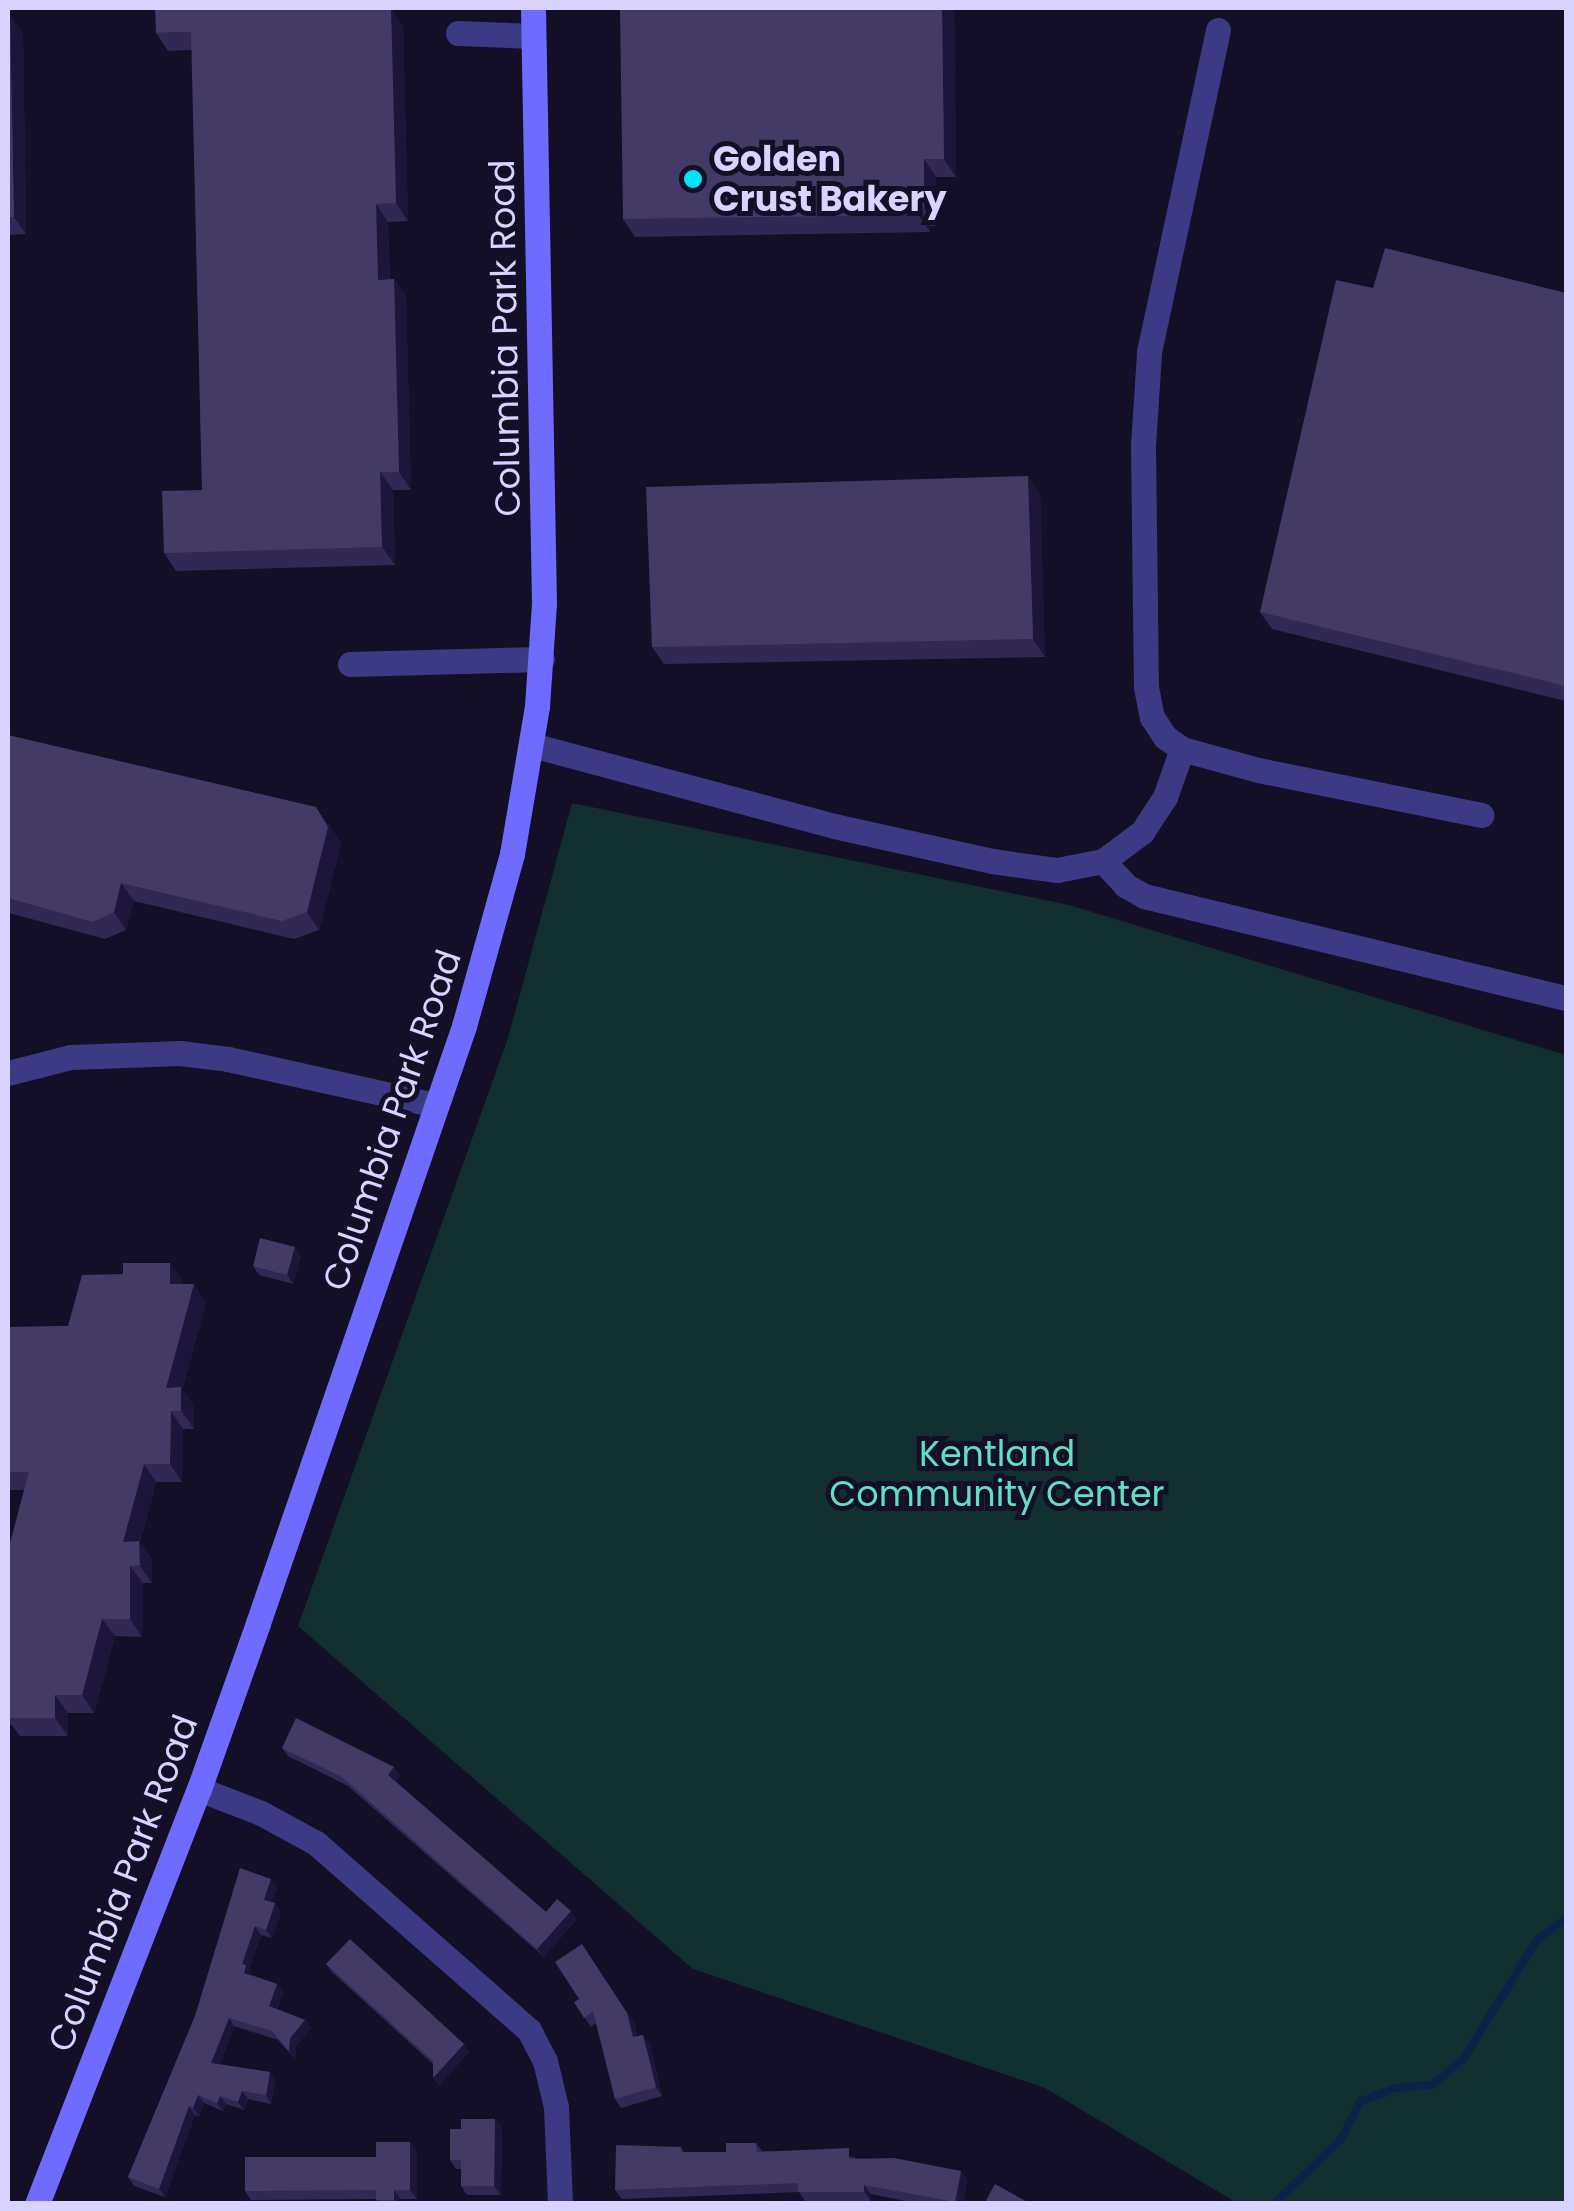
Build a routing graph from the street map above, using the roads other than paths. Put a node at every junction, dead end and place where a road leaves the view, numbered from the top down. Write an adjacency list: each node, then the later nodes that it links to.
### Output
1 (533, 8): 4 (street, Columbia Park Road)
2 (1218, 30): 8 (street)
3 (458, 33): 4 (street)
4 (533, 36): 5 (street, Columbia Park Road)
5 (542, 659): 6 (street); 7 (street, Columbia Park Road)
6 (350, 664)
7 (532, 745): 10 (street); 13 (street, Columbia Park Road)
8 (1182, 749): 9 (street); 10 (street)
9 (1482, 815)
10 (1103, 861): 11 (street)
11 (1566, 998)
12 (8, 1073): 13 (street)
13 (436, 1106): 14 (street, Columbia Park Road)
14 (199, 1789): 15 (street, Columbia Park Road); 16 (street)
15 (37, 2204)
16 (560, 2204)

